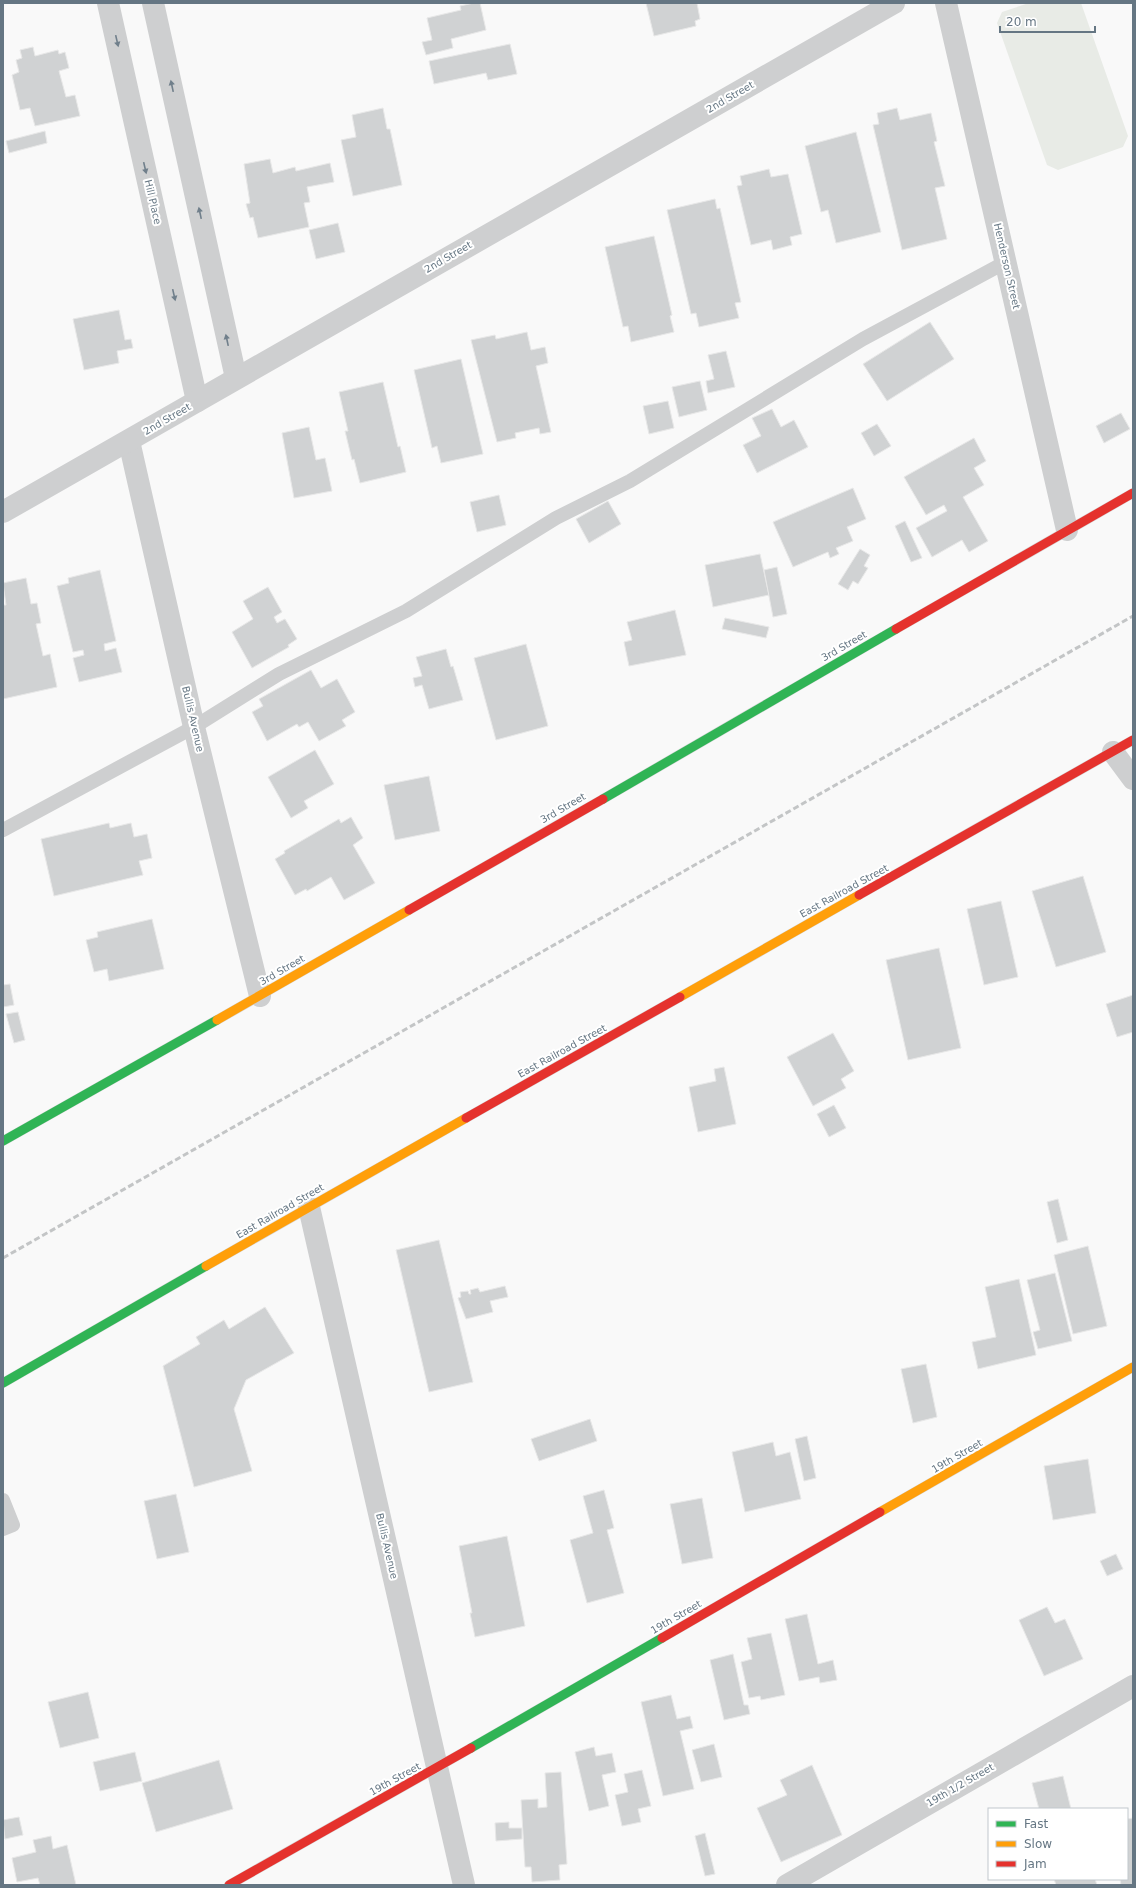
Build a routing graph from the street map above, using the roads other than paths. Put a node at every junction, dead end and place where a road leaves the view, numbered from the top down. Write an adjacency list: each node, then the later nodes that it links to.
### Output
1 (108, 3): 7 (street, Hill Place, one-way to 7)
2 (153, 3): 6 (street, one-way to 2)
3 (894, 3): 6 (street, 2nd Street)
4 (946, 3): 5 (street, Henderson Street)
5 (1006, 262): 11 (street, Henderson Street); 12 (lane)
6 (236, 378): 7 (street, 2nd Street)
7 (198, 401): 8 (street, 2nd Street)
8 (129, 441): 10 (street, 2nd Street); 12 (street, Bullis Avenue)
9 (1133, 493): 11 (street, 3rd Street)
10 (3, 512)
11 (1067, 530): 17 (street, 3rd Street)
12 (194, 727): 16 (lane); 17 (street, Bullis Avenue)
13 (1133, 740): 14 (street, East Railroad Street)
14 (1114, 752): 15 (street); 19 (street, East Railroad Street)
15 (1133, 779)
16 (3, 830)
17 (260, 996): 18 (street, 3rd Street)
18 (3, 1141)
19 (308, 1207): 21 (street, East Railroad Street); 25 (street, Bullis Avenue)
20 (1133, 1367): 25 (street, 19th Street)
21 (3, 1383)
22 (3, 1500): 23 (lane)
23 (3, 1529)
24 (1133, 1686): 28 (street, 19th 1/2 Street)
25 (438, 1767): 26 (street, 19th Street); 27 (street, Bullis Avenue)
26 (229, 1885)
27 (464, 1885)
28 (788, 1885)

